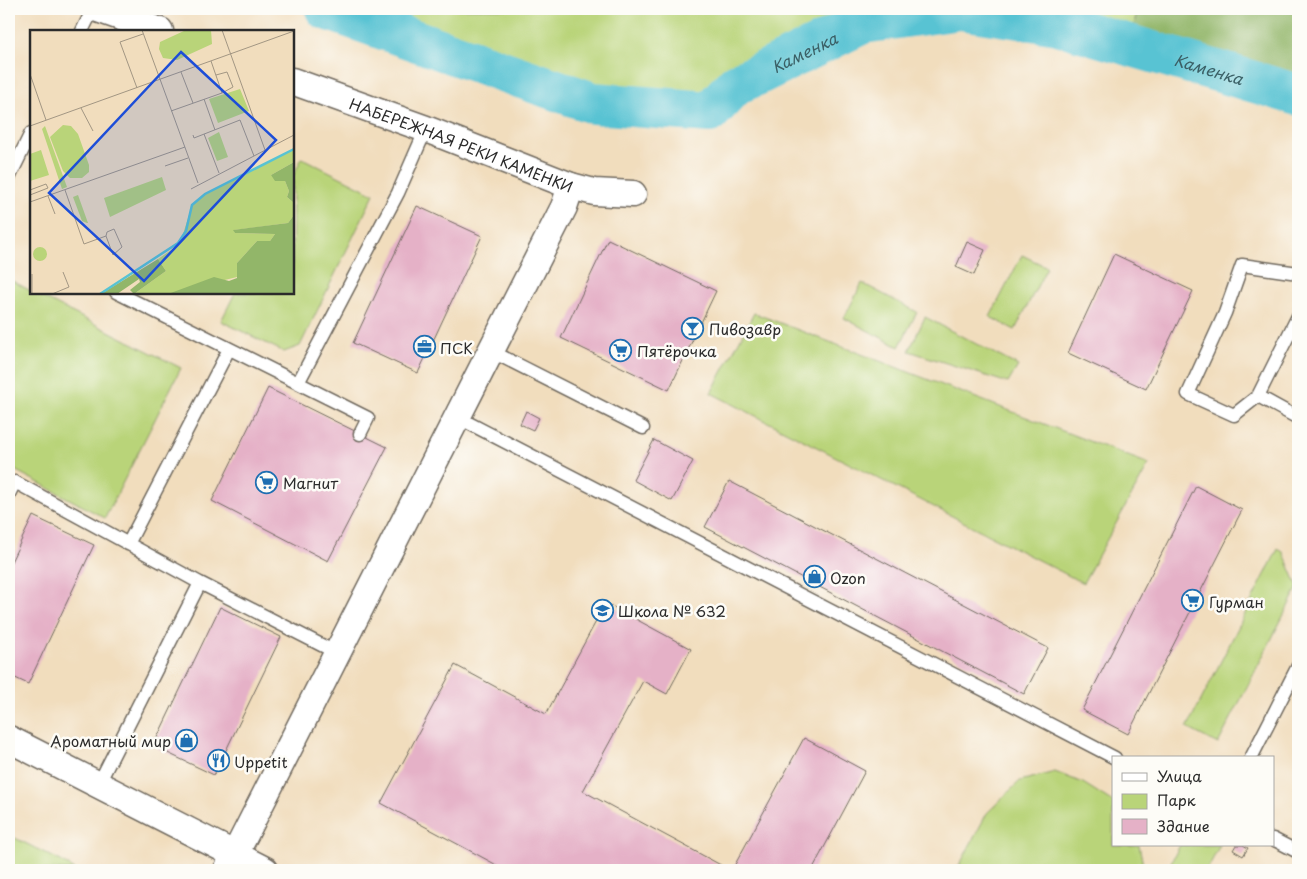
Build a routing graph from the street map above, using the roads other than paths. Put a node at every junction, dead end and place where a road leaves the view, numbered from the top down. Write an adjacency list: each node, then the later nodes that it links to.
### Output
1 (93, 9): 3 (lane)
2 (98, 9): 4 (street)
3 (82, 30)
4 (157, 30)
5 (294, 82): 6 (street, НАБЕРЕЖНАЯ РЕКИ КАМЕНКИ)
6 (426, 129): 9 (street, НАБЕРЕЖНАЯ РЕКИ КАМЕНКИ); 16 (lane)
7 (30, 135): 8 (lane)
8 (9, 178)
9 (571, 186): 10 (street, НАБЕРЕЖНАЯ РЕКИ КАМЕНКИ); 15 (street)
10 (633, 194)
11 (1298, 273): 17 (lane)
12 (120, 294): 14 (lane)
13 (1298, 316): 17 (lane)
14 (229, 349): 16 (lane); 24 (lane)
15 (491, 351): 18 (street); 20 (lane)
16 (298, 383): 21 (lane)
17 (1258, 396): 19 (lane)
18 (457, 417): 26 (street); 29 (lane)
19 (1298, 418)
20 (643, 428)
21 (360, 434)
22 (12, 481): 23 (lane); 24 (lane)
23 (9, 494)
24 (128, 544): 25 (lane)
25 (200, 583): 26 (lane); 31 (lane)
26 (337, 653): 34 (street)
27 (1298, 666): 30 (lane)
28 (9, 739): 31 (street)
29 (1112, 756)
30 (1252, 756)
31 (98, 785): 34 (street)
32 (1274, 840): 33 (lane)
33 (1298, 852)
34 (231, 863): 35 (street)
35 (265, 870)

